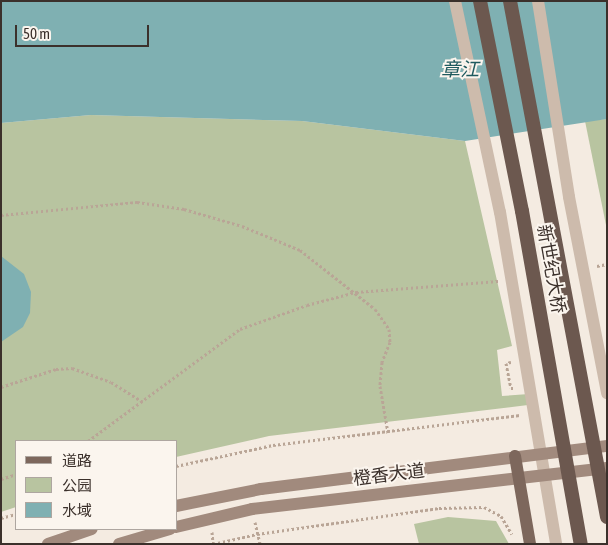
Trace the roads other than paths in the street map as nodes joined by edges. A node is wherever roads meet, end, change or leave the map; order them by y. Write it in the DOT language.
graph roads {
  1 [pos="455,1"];
  2 [pos="480,1"];
  3 [pos="510,1"];
  4 [pos="538,1"];
  5 [pos="607,393"];
  6 [pos="607,446"];
  7 [pos="515,456"];
  8 [pos="607,468"];
  9 [pos="517,478"];
  10 [pos="178,506"];
  11 [pos="607,517"];
  12 [pos="178,527"];
  13 [pos="89,530"];
  14 [pos="167,530"];
  15 [pos="48,544"];
  16 [pos="119,544"];
  17 [pos="530,544"];
  18 [pos="556,544"];
  19 [pos="581,544"];
  1 -- 18 [label="street"];
  2 -- 19 [label="highway, 新世纪大桥"];
  3 -- 11 [label="highway, 新世纪大桥"];
  4 -- 5 [label="street"];
  6 -- 7 [label="main road, 橙香大道"];
  7 -- 9 [label="main road"];
  7 -- 10 [label="main road, 橙香大道"];
  8 -- 9 [label="main road, 橙香大道"];
  9 -- 12 [label="main road, 橙香大道"];
  9 -- 17 [label="main road"];
  13 -- 15 [label="main road"];
  14 -- 16 [label="main road"];
}
